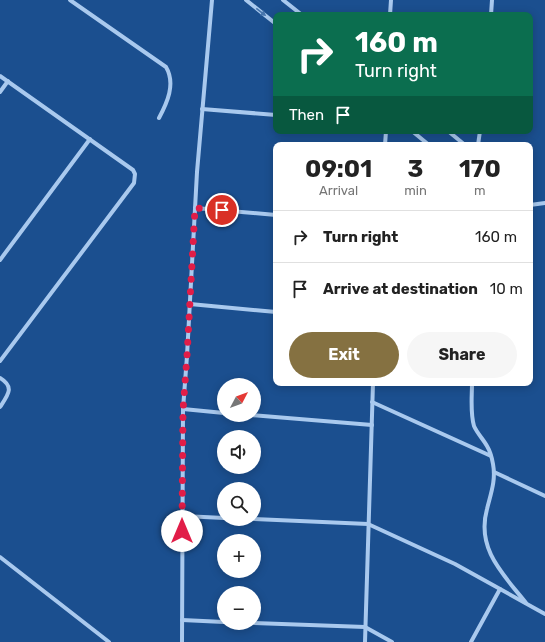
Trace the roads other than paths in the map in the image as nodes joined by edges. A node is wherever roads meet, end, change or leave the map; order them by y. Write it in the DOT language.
graph roads {
  1 [pos="70,0"];
  2 [pos="212,0"];
  3 [pos="246,0"];
  4 [pos="283,0"];
  5 [pos="391,0"];
  6 [pos="492,0"];
  7 [pos="298,12"];
  8 [pos="390,12"];
  9 [pos="491,12"];
  10 [pos="273,22"];
  11 [pos="0,76"];
  12 [pos="8,81"];
  13 [pos="0,92"];
  14 [pos="202,109"];
  15 [pos="273,115"];
  16 [pos="159,118"];
  17 [pos="416,134"];
  18 [pos="452,134"];
  19 [pos="90,139"];
  20 [pos="425,142"];
  21 [pos="461,142"];
  22 [pos="545,203"];
  23 [pos="533,205"];
  24 [pos="195,208"];
  25 [pos="273,214"];
  26 [pos="0,260"];
  27 [pos="190,304"];
  28 [pos="273,312"];
  29 [pos="0,361"];
  30 [pos="0,378"];
  31 [pos="373,386"];
  32 [pos="472,386"];
  33 [pos="372,402"];
  34 [pos="0,407"];
  35 [pos="183,410"];
  36 [pos="217,412"];
  37 [pos="261,416"];
  38 [pos="372,425"];
  39 [pos="491,456"];
  40 [pos="494,472"];
  41 [pos="545,496"];
  42 [pos="183,516"];
  43 [pos="217,518"];
  44 [pos="261,519"];
  45 [pos="368,524"];
  46 [pos="0,557"];
  47 [pos="500,589"];
  48 [pos="528,604"];
  49 [pos="545,614"];
  50 [pos="182,620"];
  51 [pos="217,622"];
  52 [pos="261,623"];
  53 [pos="365,627"];
  54 [pos="109,642"];
  55 [pos="182,642"];
  56 [pos="365,642"];
  57 [pos="392,642"];
  58 [pos="471,642"];
  1 -- 16 [label="street"];
  2 -- 14 [label="street"];
  3 -- 10 [label="street, one-way"];
  4 -- 7 [label="street"];
  5 -- 8 [label="street"];
  6 -- 9 [label="street"];
  11 -- 12 [label="street"];
  12 -- 13 [label="street"];
  12 -- 19 [label="street"];
  14 -- 15 [label="street"];
  14 -- 24 [label="street"];
  17 -- 20 [label="street"];
  18 -- 21 [label="street"];
  19 -- 26 [label="street"];
  19 -- 29 [label="street"];
  22 -- 23 [label="street"];
  24 -- 25 [label="street"];
  24 -- 27 [label="street"];
  27 -- 28 [label="street"];
  27 -- 35 [label="street"];
  30 -- 34 [label="street"];
  31 -- 33 [label="street"];
  32 -- 39 [label="street"];
  33 -- 38 [label="street"];
  33 -- 39 [label="street"];
  35 -- 36 [label="street"];
  35 -- 42 [label="street"];
  37 -- 38 [label="street"];
  38 -- 45 [label="street"];
  39 -- 40 [label="street"];
  40 -- 41 [label="street"];
  40 -- 48 [label="street"];
  42 -- 43 [label="street"];
  42 -- 50 [label="street"];
  44 -- 45 [label="street"];
  45 -- 47 [label="street"];
  45 -- 53 [label="street"];
  46 -- 54 [label="street"];
  47 -- 48 [label="street"];
  47 -- 58 [label="street"];
  48 -- 49 [label="street"];
  50 -- 51 [label="street"];
  50 -- 55 [label="street"];
  52 -- 53 [label="street"];
  53 -- 56 [label="street"];
  53 -- 57 [label="street"];
}
